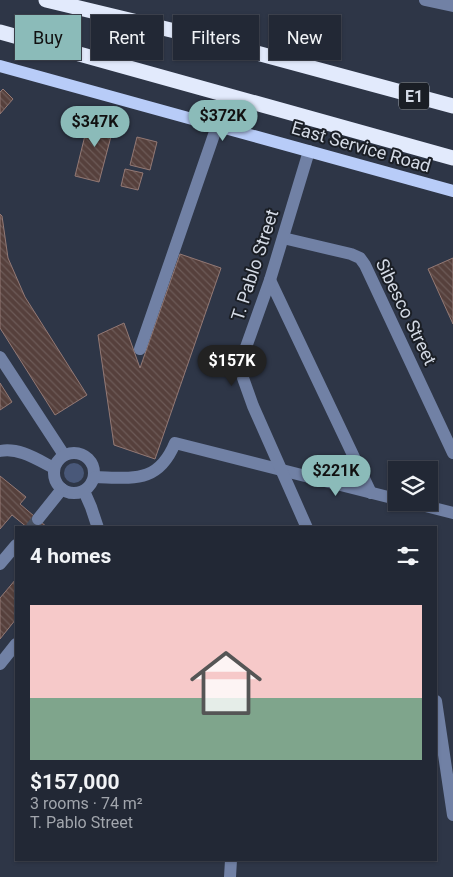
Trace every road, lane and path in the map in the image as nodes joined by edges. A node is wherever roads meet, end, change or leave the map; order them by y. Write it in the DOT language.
graph roads {
  1 [pos="46,0"];
  2 [pos="87,0"];
  3 [pos="425,0"];
  4 [pos="453,6"];
  5 [pos="173,30"];
  6 [pos="173,31"];
  7 [pos="0,33"];
  8 [pos="259,54"];
  9 [pos="0,66"];
  10 [pos="453,106"];
  11 [pos="217,126"];
  12 [pos="309,151"];
  13 [pos="453,158"];
  14 [pos="453,191"];
  15 [pos="283,238"];
  16 [pos="270,280"];
  17 [pos="140,349"];
  18 [pos="0,357"];
  19 [pos="0,451"];
  20 [pos="453,453"];
  21 [pos="64,455"];
  22 [pos="54,468"];
  23 [pos="282,469"];
  24 [pos="95,477"];
  25 [pos="62,489"];
  26 [pos="84,491"];
  27 [pos="370,493"];
  28 [pos="388,497"];
  29 [pos="438,509"];
  30 [pos="453,513"];
  31 [pos="38,519"];
  32 [pos="97,526"];
  33 [pos="306,526"];
  34 [pos="15,546"];
  35 [pos="0,564"];
  36 [pos="15,645"];
  37 [pos="0,664"];
  38 [pos="437,706"];
  39 [pos="449,764"];
  40 [pos="453,815"];
  41 [pos="232,861"];
  42 [pos="230,877"];
  1 -- 6 [label="highway, E1"];
  2 -- 5 [label="highway"];
  3 -- 4 [label="street"];
  7 -- 13 [label="highway"];
  8 -- 10 [label="highway, E1"];
  9 -- 11 [label="main road, East Service Road"];
  11 -- 12 [label="main road, East Service Road"];
  11 -- 17 [label="street"];
  12 -- 14 [label="main road, East Service Road"];
  12 -- 15 [label="street, T. Pablo Street"];
  15 -- 16 [label="street, T. Pablo Street"];
  15 -- 20 [label="street, Sibesco Street"];
  16 -- 23 [label="street, T. Pablo Street"];
  16 -- 27 [label="street"];
  18 -- 21 [label="street"];
  19 -- 22 [label="street"];
  21 -- 22 [label="street"];
  21 -- 24 [label="street"];
  22 -- 25 [label="street"];
  23 -- 24 [label="street"];
  23 -- 27 [label="street"];
  23 -- 33 [label="street, T. Pablo Street"];
  24 -- 26 [label="street"];
  25 -- 26 [label="street"];
  25 -- 31 [label="street"];
  26 -- 32 [label="street"];
  27 -- 28 [label="street"];
  29 -- 30 [label="street"];
  34 -- 35 [label="street"];
  36 -- 37 [label="street"];
  38 -- 39 [label="street"];
  39 -- 40 [label="street"];
  41 -- 42 [label="street"];
}
